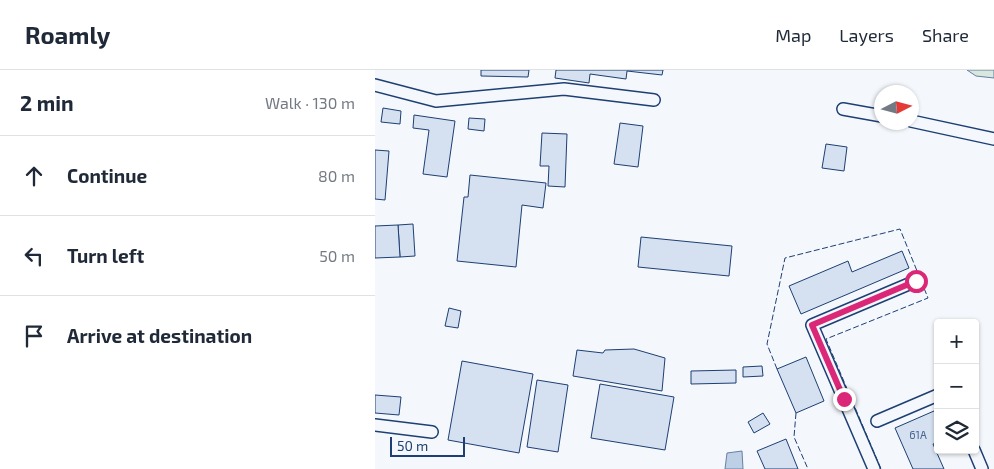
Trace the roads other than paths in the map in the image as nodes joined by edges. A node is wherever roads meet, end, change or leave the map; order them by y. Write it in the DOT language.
graph roads {
  1 [pos="375,85"];
  2 [pos="654,100"];
  3 [pos="843,109"];
  4 [pos="874,115"];
  5 [pos="919,123"];
  6 [pos="994,138"];
  7 [pos="916,281"];
  8 [pos="934,397"];
  9 [pos="877,421"];
  10 [pos="375,425"];
  11 [pos="432,432"];
  12 [pos="976,454"];
  13 [pos="874,469"];
  14 [pos="983,469"];
  1 -- 2 [label="lane"];
  3 -- 4 [label="lane"];
  5 -- 6 [label="lane"];
  7 -- 13 [label="lane"];
  8 -- 9 [label="lane"];
  10 -- 11 [label="lane"];
  12 -- 14 [label="lane"];
}
